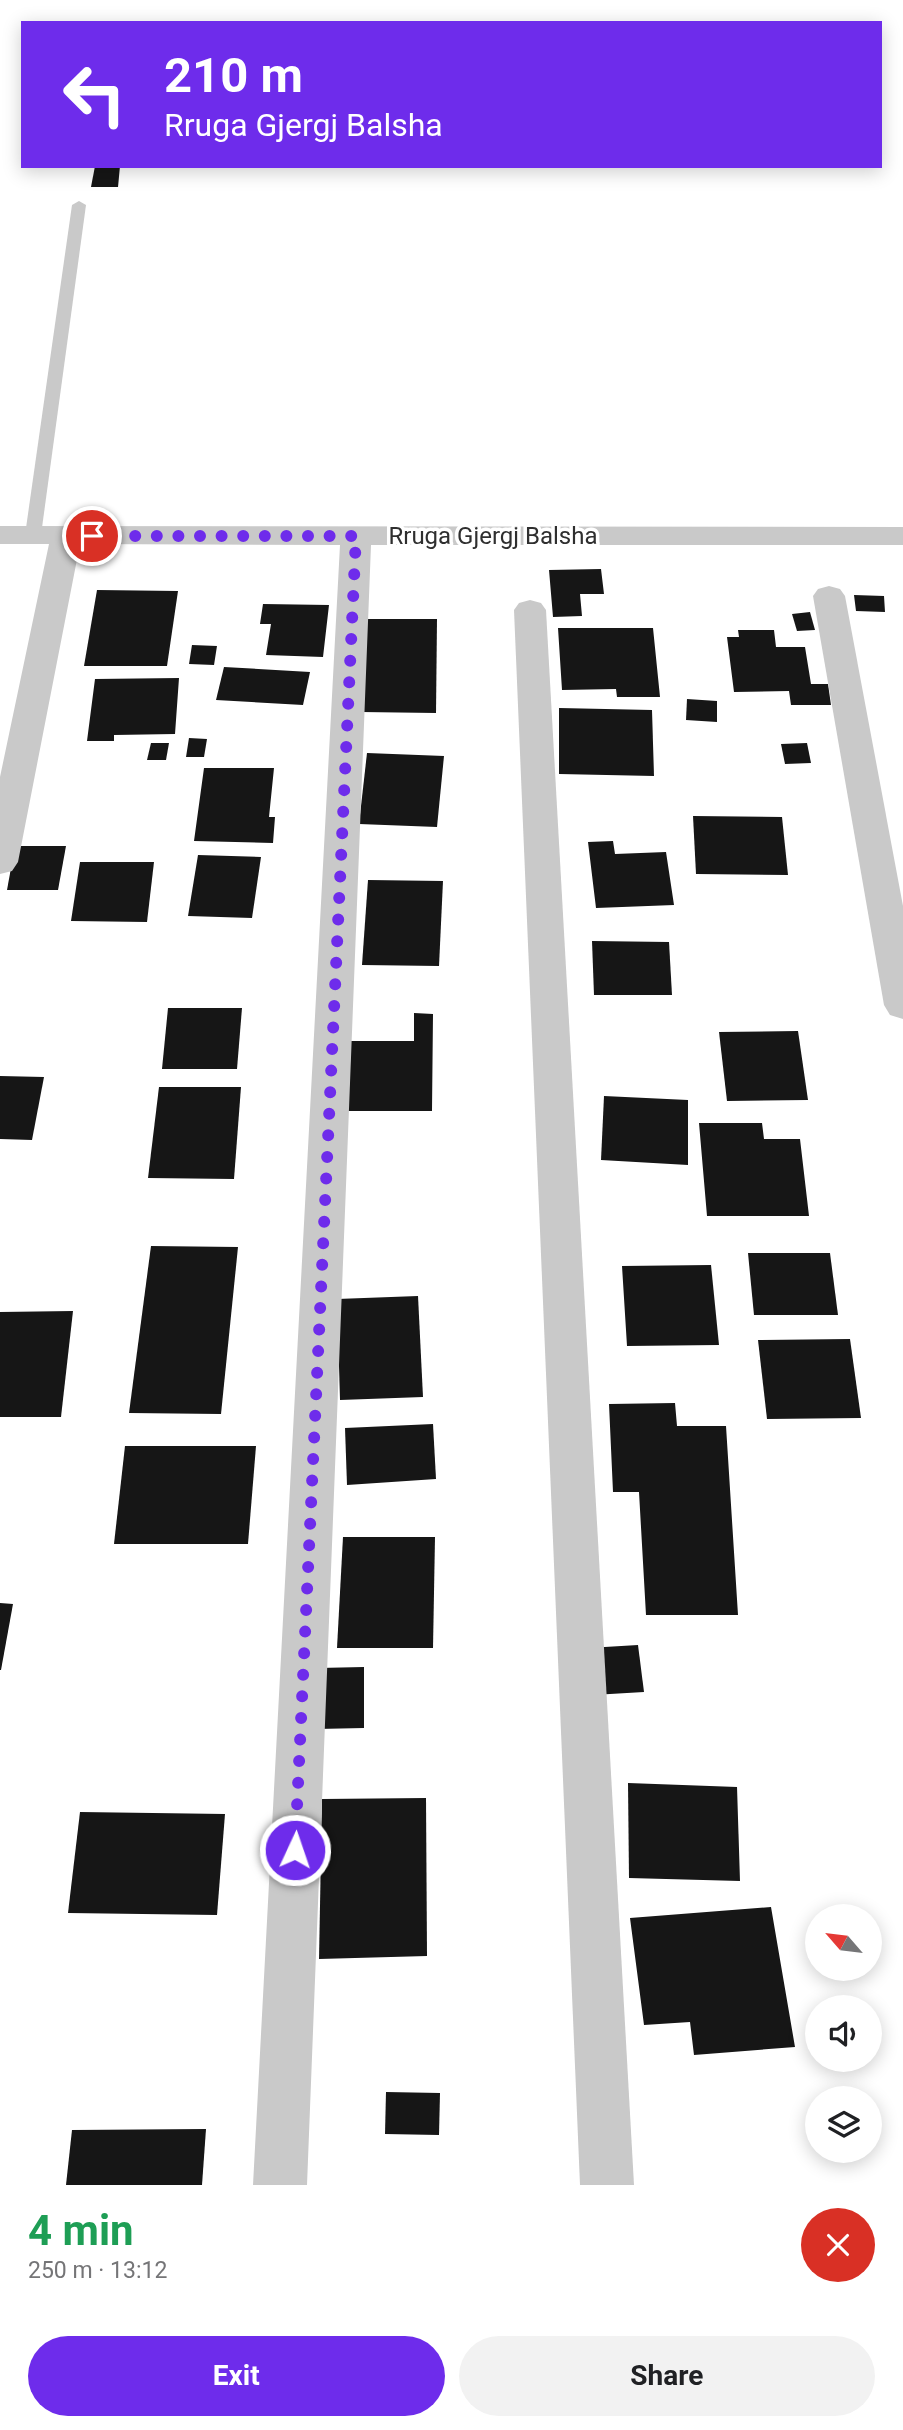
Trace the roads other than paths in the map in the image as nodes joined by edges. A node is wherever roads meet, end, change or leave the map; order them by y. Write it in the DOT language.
graph roads {
  1 [pos="79,205"];
  2 [pos="0,535"];
  3 [pos="33,535"];
  4 [pos="66,536"];
  5 [pos="356,536"];
  6 [pos="903,536"];
  7 [pos="829,596"];
  8 [pos="530,610"];
  9 [pos="0,862"];
  10 [pos="903,1005"];
  11 [pos="280,2185"];
  12 [pos="607,2185"];
  1 -- 3 [label="lane"];
  2 -- 3 [label="street, Rruga Gjergj Balsha"];
  3 -- 4 [label="street, Rruga Gjergj Balsha"];
  4 -- 5 [label="street, Rruga Gjergj Balsha"];
  4 -- 9 [label="street"];
  5 -- 6 [label="street, Rruga Gjergj Balsha"];
  5 -- 11 [label="street"];
  7 -- 10 [label="street"];
  8 -- 12 [label="street"];
}
